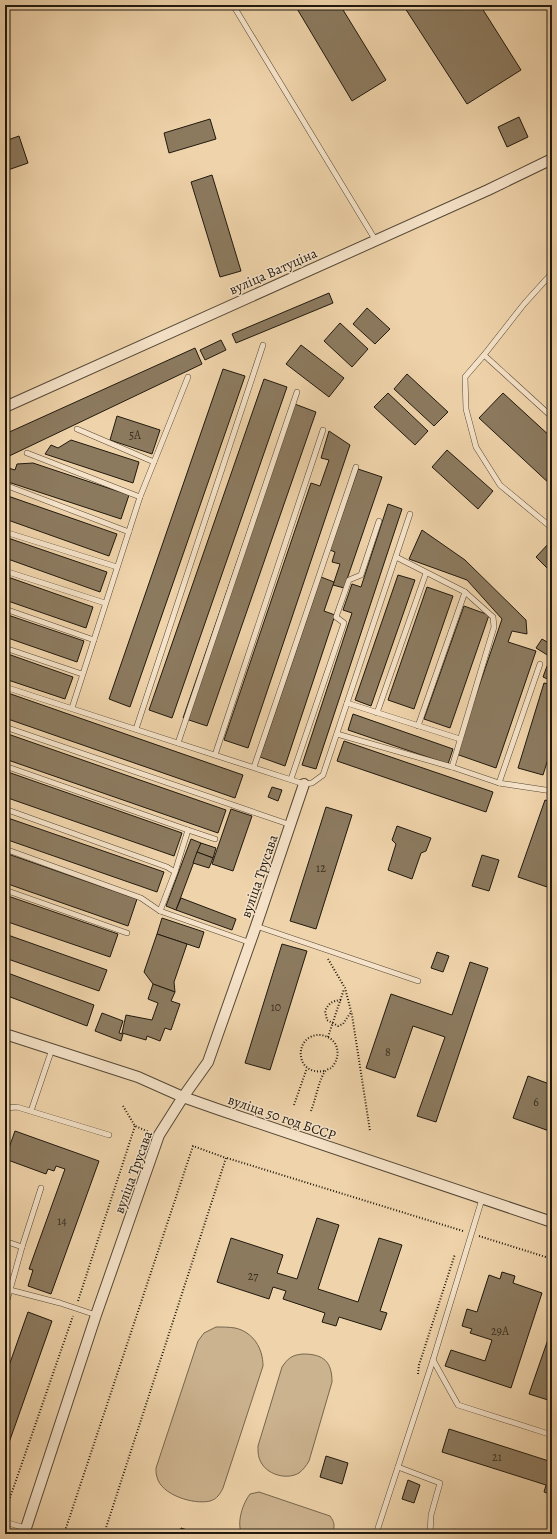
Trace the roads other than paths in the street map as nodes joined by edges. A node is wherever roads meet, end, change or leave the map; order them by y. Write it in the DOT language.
graph roads {
  1 [pos="233,5"];
  2 [pos="552,158"];
  3 [pos="376,241"];
  4 [pos="552,273"];
  5 [pos="263,345"];
  6 [pos="484,355"];
  7 [pos="188,377"];
  8 [pos="297,392"];
  9 [pos="5,407"];
  10 [pos="552,417"];
  11 [pos="77,429"];
  12 [pos="323,430"];
  13 [pos="28,453"];
  14 [pos="154,462"];
  15 [pos="356,467"];
  16 [pos="5,485"];
  17 [pos="140,498"];
  18 [pos="410,514"];
  19 [pos="379,521"];
  20 [pos="552,528"];
  21 [pos="5,532"];
  22 [pos="129,532"];
  23 [pos="396,557"];
  24 [pos="117,567"];
  25 [pos="5,571"];
  26 [pos="426,573"];
  27 [pos="465,592"];
  28 [pos="106,603"];
  29 [pos="5,609"];
  30 [pos="94,640"];
  31 [pos="5,648"];
  32 [pos="540,664"];
  33 [pos="82,674"];
  34 [pos="5,686"];
  35 [pos="347,703"];
  36 [pos="72,708"];
  37 [pos="377,713"];
  38 [pos="418,726"];
  39 [pos="5,727"];
  40 [pos="136,729"];
  41 [pos="337,734"];
  42 [pos="460,739"];
  43 [pos="178,743"];
  44 [pos="215,755"];
  45 [pos="5,766"];
  46 [pos="254,767"];
  47 [pos="452,767"];
  48 [pos="291,779"];
  49 [pos="499,783"];
  50 [pos="304,784"];
  51 [pos="552,789"];
  52 [pos="5,809"];
  53 [pos="291,825"];
  54 [pos="188,830"];
  55 [pos="215,839"];
  56 [pos="5,849"];
  57 [pos="174,872"];
  58 [pos="5,890"];
  59 [pos="160,911"];
  60 [pos="256,926"];
  61 [pos="127,933"];
  62 [pos="251,943"];
  63 [pos="418,981"];
  64 [pos="5,1034"];
  65 [pos="52,1049"];
  66 [pos="183,1097"];
  67 [pos="5,1108"];
  68 [pos="31,1111"];
  69 [pos="109,1135"];
  70 [pos="41,1188"];
  71 [pos="482,1199"];
  72 [pos="552,1222"];
  73 [pos="5,1241"];
  74 [pos="22,1246"];
  75 [pos="10,1290"];
  76 [pos="5,1307"];
  77 [pos="96,1315"];
  78 [pos="433,1360"];
  79 [pos="552,1435"];
  80 [pos="398,1467"];
  81 [pos="5,1522"];
  82 [pos="24,1531"];
  83 [pos="376,1534"];
  84 [pos="430,1534"];
  1 -- 3 [label="lane"];
  2 -- 3 [label="street, вуліца Ватуціна"];
  3 -- 9 [label="street, вуліца Ватуціна"];
  4 -- 6 [label="lane"];
  5 -- 40 [label="lane"];
  6 -- 10 [label="lane"];
  6 -- 20 [label="lane"];
  7 -- 14 [label="lane"];
  8 -- 43 [label="lane"];
  11 -- 14 [label="lane"];
  12 -- 44 [label="lane"];
  13 -- 17 [label="lane"];
  14 -- 17 [label="lane"];
  15 -- 46 [label="lane"];
  16 -- 22 [label="lane"];
  17 -- 22 [label="lane"];
  18 -- 23 [label="lane"];
  19 -- 48 [label="lane"];
  21 -- 24 [label="lane"];
  22 -- 24 [label="lane"];
  23 -- 26 [label="lane"];
  23 -- 35 [label="lane"];
  24 -- 28 [label="lane"];
  25 -- 28 [label="lane"];
  26 -- 27 [label="lane"];
  26 -- 37 [label="lane"];
  27 -- 38 [label="lane"];
  27 -- 42 [label="lane"];
  28 -- 30 [label="lane"];
  29 -- 30 [label="lane"];
  30 -- 33 [label="lane"];
  31 -- 33 [label="lane"];
  32 -- 49 [label="lane"];
  33 -- 36 [label="lane"];
  34 -- 36 [label="lane"];
  35 -- 37 [label="lane"];
  35 -- 41 [label="lane"];
  36 -- 40 [label="lane"];
  37 -- 38 [label="lane"];
  38 -- 42 [label="lane"];
  39 -- 53 [label="lane"];
  40 -- 43 [label="lane"];
  41 -- 47 [label="lane"];
  41 -- 50 [label="lane"];
  42 -- 47 [label="lane"];
  43 -- 44 [label="lane"];
  44 -- 46 [label="lane"];
  45 -- 54 [label="lane"];
  46 -- 48 [label="lane"];
  47 -- 49 [label="lane"];
  48 -- 50 [label="lane"];
  49 -- 51 [label="lane"];
  50 -- 53 [label="street, вуліца Трусава"];
  52 -- 57 [label="lane"];
  53 -- 60 [label="street, вуліца Трусава"];
  54 -- 55 [label="lane"];
  54 -- 57 [label="lane"];
  56 -- 59 [label="lane"];
  57 -- 59 [label="lane"];
  58 -- 61 [label="lane"];
  59 -- 62 [label="lane"];
  60 -- 62 [label="street, вуліца Трусава"];
  60 -- 63 [label="lane"];
  62 -- 66 [label="street, вуліца Трусава"];
  64 -- 65 [label="street, вуліца 50 год БССР"];
  65 -- 66 [label="street, вуліца 50 год БССР"];
  65 -- 68 [label="lane"];
  66 -- 71 [label="street, вуліца 50 год БССР"];
  66 -- 77 [label="street, вуліца Трусава"];
  67 -- 68 [label="lane"];
  68 -- 69 [label="lane"];
  70 -- 74 [label="lane"];
  71 -- 72 [label="street, вуліца 50 год БССР"];
  71 -- 78 [label="lane"];
  73 -- 74 [label="lane"];
  74 -- 75 [label="lane"];
  75 -- 76 [label="lane"];
  75 -- 77 [label="lane"];
  77 -- 82 [label="street, вуліца Трусава"];
  78 -- 79 [label="lane"];
  78 -- 80 [label="lane"];
  80 -- 83 [label="lane"];
  80 -- 84 [label="lane"];
  81 -- 82 [label="lane"];
}
